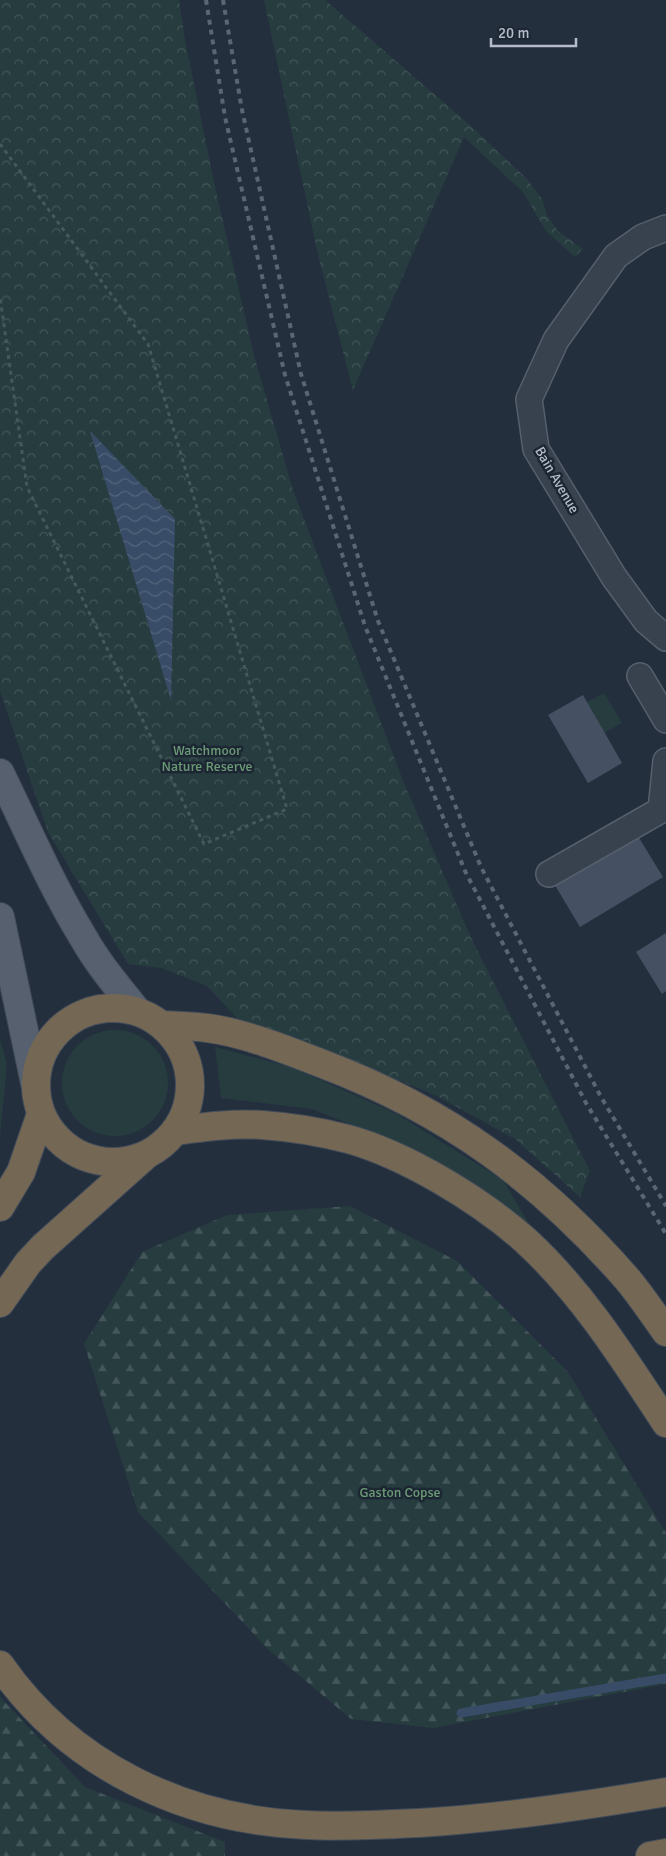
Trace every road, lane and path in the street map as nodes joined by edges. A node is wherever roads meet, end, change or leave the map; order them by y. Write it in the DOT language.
graph roads {
  1 [pos="0,144"];
  2 [pos="666,228"];
  3 [pos="0,297"];
  4 [pos="666,638"];
  5 [pos="640,676"];
  6 [pos="666,720"];
  7 [pos="666,761"];
  8 [pos="0,773"];
  9 [pos="549,874"];
  10 [pos="0,917"];
  11 [pos="137,1011"];
  12 [pos="162,1025"];
  13 [pos="39,1101"];
  14 [pos="175,1131"];
  15 [pos="146,1155"];
  16 [pos="0,1207"];
  17 [pos="0,1303"];
  18 [pos="666,1332"];
  19 [pos="666,1423"];
  20 [pos="0,1665"];
  21 [pos="666,1792"];
  22 [pos="666,1853"];
  23 [pos="650,1856"];
  1 -- 3 [label="path"];
  2 -- 4 [label="street, Bain Avenue"];
  5 -- 6 [label="street"];
  7 -- 9 [label="street"];
  8 -- 11 [label="main road"];
  10 -- 13 [label="main road"];
  11 -- 12 [label="highway"];
  11 -- 13 [label="highway"];
  12 -- 14 [label="highway"];
  12 -- 18 [label="highway"];
  13 -- 15 [label="highway"];
  13 -- 16 [label="highway"];
  14 -- 15 [label="highway"];
  14 -- 19 [label="highway"];
  15 -- 17 [label="highway"];
  20 -- 21 [label="highway"];
  22 -- 23 [label="highway"];
}
